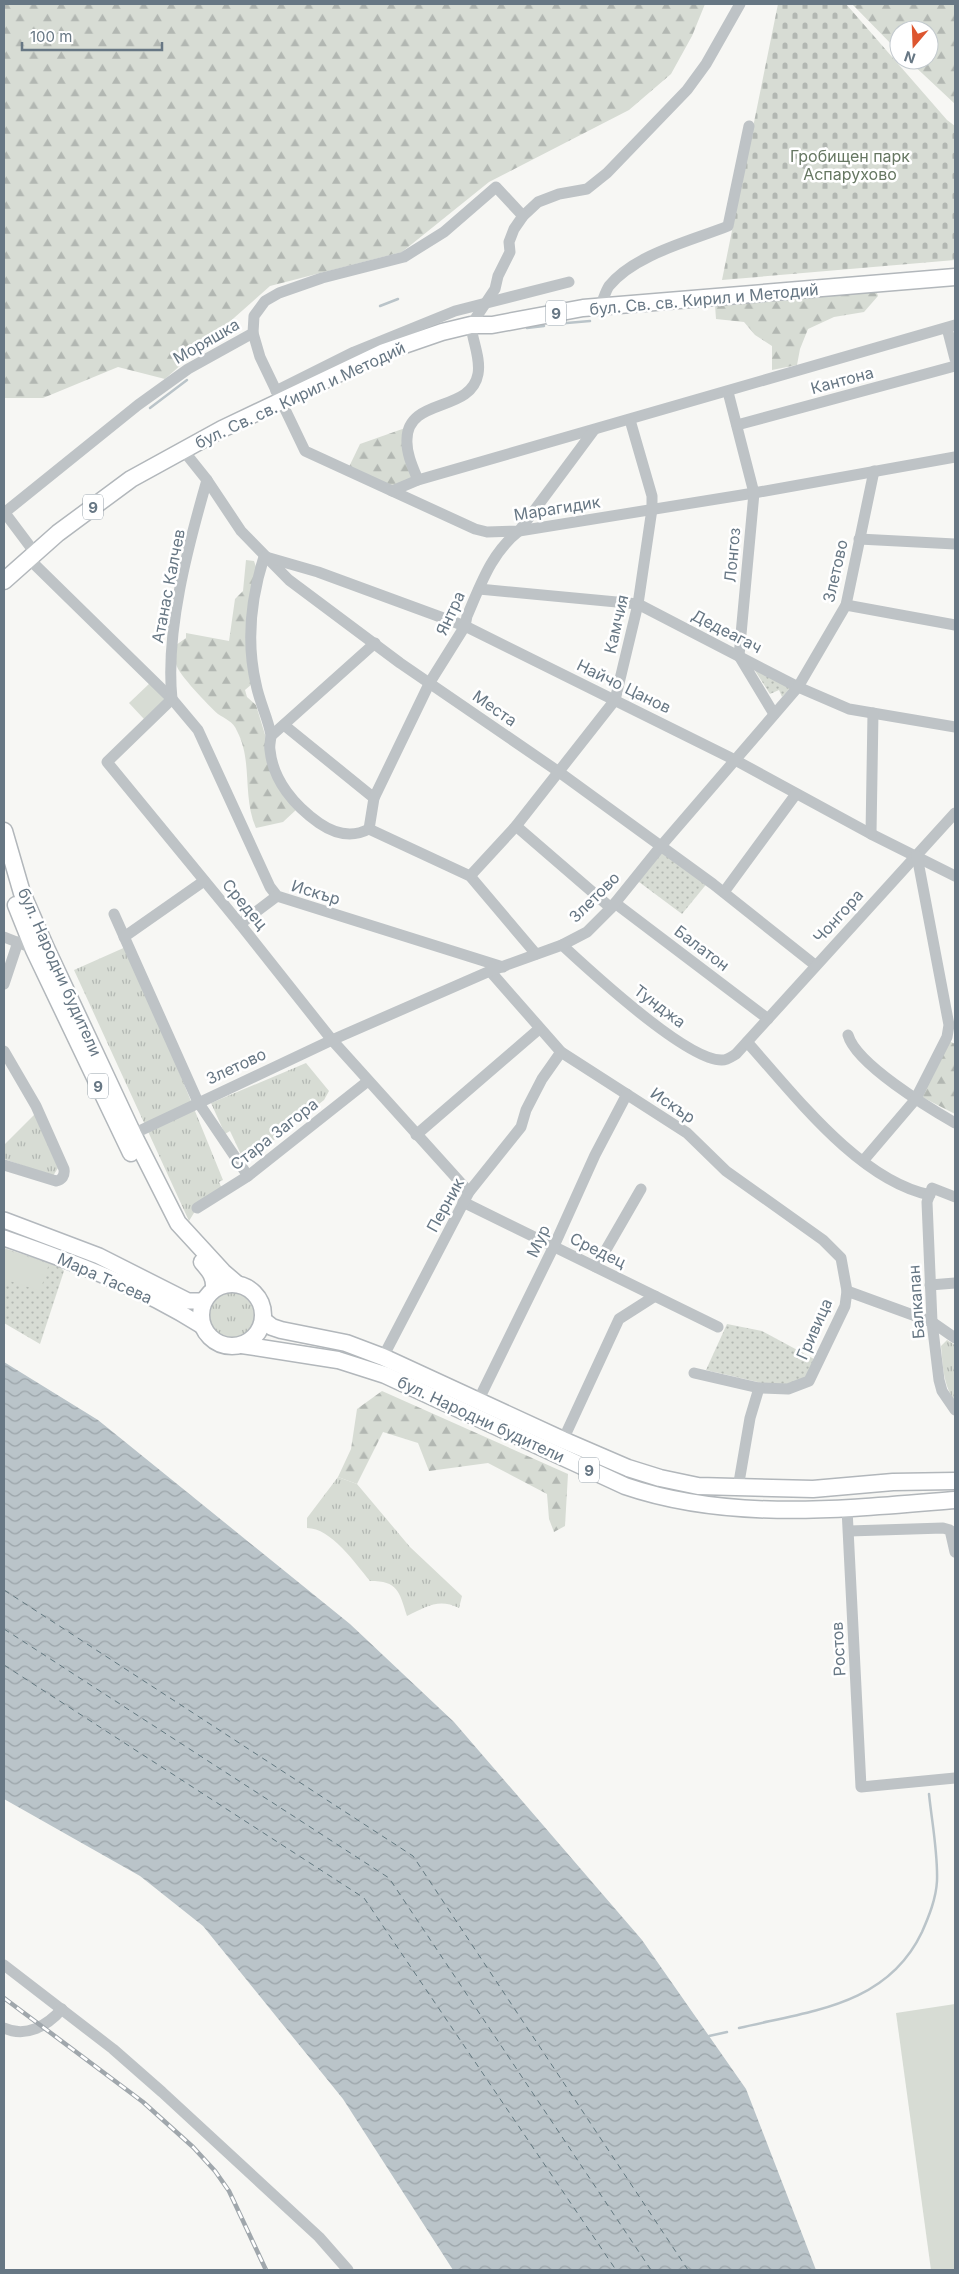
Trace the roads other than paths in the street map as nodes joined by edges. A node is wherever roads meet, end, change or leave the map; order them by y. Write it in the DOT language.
graph roads {
  1 [pos="740,4"];
  2 [pos="749,126"];
  3 [pos="523,216"];
  4 [pos="955,277"];
  5 [pos="569,282"];
  6 [pos="485,303"];
  7 [pos="600,307"];
  8 [pos="471,325"];
  9 [pos="951,327"];
  10 [pos="252,333"];
  11 [pos="955,359"];
  12 [pos="955,366"];
  13 [pos="728,392"];
  14 [pos="278,396"];
  15 [pos="630,420"];
  16 [pos="738,425"];
  17 [pos="594,430"];
  18 [pos="183,450"];
  19 [pos="955,457"];
  20 [pos="874,471"];
  21 [pos="208,480"];
  22 [pos="418,480"];
  23 [pos="392,491"];
  24 [pos="754,493"];
  25 [pos="652,509"];
  26 [pos="4,513"];
  27 [pos="519,531"];
  28 [pos="859,539"];
  29 [pos="955,544"];
  30 [pos="32,555"];
  31 [pos="264,557"];
  32 [pos="6,580"];
  33 [pos="479,589"];
  34 [pos="638,604"];
  35 [pos="846,605"];
  36 [pos="955,625"];
  37 [pos="465,626"];
  38 [pos="374,643"];
  39 [pos="739,656"];
  40 [pos="430,682"];
  41 [pos="798,687"];
  42 [pos="172,699"];
  43 [pos="615,700"];
  44 [pos="872,713"];
  45 [pos="774,714"];
  46 [pos="284,725"];
  47 [pos="955,727"];
  48 [pos="271,736"];
  49 [pos="735,760"];
  50 [pos="559,772"];
  51 [pos="796,794"];
  52 [pos="374,798"];
  53 [pos="955,813"];
  54 [pos="516,826"];
  55 [pos="369,829"];
  56 [pos="4,831"];
  57 [pos="871,834"];
  58 [pos="661,846"];
  59 [pos="917,856"];
  60 [pos="4,868"];
  61 [pos="470,876"];
  62 [pos="955,876"];
  63 [pos="204,881"];
  64 [pos="724,892"];
  65 [pos="277,896"];
  66 [pos="613,906"];
  67 [pos="114,914"];
  68 [pos="240,924"];
  69 [pos="4,937"];
  70 [pos="124,937"];
  71 [pos="18,942"];
  72 [pos="562,945"];
  73 [pos="40,949"];
  74 [pos="536,954"];
  75 [pos="815,965"];
  76 [pos="502,967"];
  77 [pos="490,971"];
  78 [pos="4,984"];
  79 [pos="768,1019"];
  80 [pos="539,1029"];
  81 [pos="848,1035"];
  82 [pos="951,1038"];
  83 [pos="332,1040"];
  84 [pos="747,1042"];
  85 [pos="4,1051"];
  86 [pos="561,1052"];
  87 [pos="368,1080"];
  88 [pos="627,1094"];
  89 [pos="915,1100"];
  90 [pos="198,1102"];
  91 [pos="955,1123"];
  92 [pos="133,1134"];
  93 [pos="416,1135"];
  94 [pos="863,1161"];
  95 [pos="4,1165"];
  96 [pos="248,1176"];
  97 [pos="641,1189"];
  98 [pos="931,1192"];
  99 [pos="466,1197"];
  100 [pos="955,1197"];
  101 [pos="197,1208"];
  102 [pos="4,1220"];
  103 [pos="4,1238"];
  104 [pos="554,1246"];
  105 [pos="596,1267"];
  106 [pos="955,1283"];
  107 [pos="237,1284"];
  108 [pos="930,1285"];
  109 [pos="847,1291"];
  110 [pos="209,1295"];
  111 [pos="655,1296"];
  112 [pos="263,1320"];
  113 [pos="932,1322"];
  114 [pos="202,1326"];
  115 [pos="718,1326"];
  116 [pos="955,1338"];
  117 [pos="242,1345"];
  118 [pos="384,1356"];
  119 [pos="694,1373"];
  120 [pos="759,1388"];
  121 [pos="478,1402"];
  122 [pos="955,1410"];
  123 [pos="563,1440"];
  124 [pos="955,1481"];
  125 [pos="738,1488"];
  126 [pos="955,1500"];
  127 [pos="846,1509"];
  128 [pos="848,1531"];
  129 [pos="955,1552"];
  130 [pos="955,1778"];
  131 [pos="4,1964"];
  132 [pos="62,2008"];
  133 [pos="4,2028"];
  134 [pos="348,2270"];
  1 -- 3 [label="street"];
  2 -- 7 [label="street"];
  3 -- 6 [label="street"];
  3 -- 10 [label="street, Моряшка"];
  4 -- 7 [label="main road, бул. Св. св. Кирил и Методий / 9"];
  5 -- 6 [label="street"];
  6 -- 8 [label="street"];
  6 -- 14 [label="street"];
  7 -- 8 [label="main road, бул. Св. св. Кирил и Методий / 9"];
  8 -- 14 [label="main road, бул. Св. св. Кирил и Методий / 9"];
  8 -- 22 [label="street"];
  9 -- 11 [label="street"];
  9 -- 13 [label="street"];
  10 -- 14 [label="street, Марагидик"];
  10 -- 26 [label="street, Моряшка"];
  12 -- 16 [label="street, Кантона"];
  13 -- 15 [label="street"];
  13 -- 16 [label="street, Лонгоз"];
  14 -- 18 [label="main road, бул. Св. св. Кирил и Методий / 9"];
  14 -- 23 [label="street, Марагидик"];
  15 -- 17 [label="street"];
  15 -- 25 [label="street, Камчия"];
  16 -- 24 [label="street, Лонгоз"];
  17 -- 22 [label="street"];
  17 -- 27 [label="street, Янтра"];
  18 -- 21 [label="street, Места"];
  18 -- 30 [label="main road, бул. Св. св. Кирил и Методий / 9"];
  19 -- 20 [label="street, Марагидик"];
  20 -- 24 [label="street, Марагидик"];
  20 -- 28 [label="street, Злетово"];
  21 -- 31 [label="street, Места"];
  21 -- 42 [label="street, Атанас Калчев"];
  22 -- 23 [label="street"];
  23 -- 27 [label="street, Марагидик"];
  24 -- 25 [label="street, Марагидик"];
  24 -- 39 [label="street, Лонгоз"];
  25 -- 27 [label="street, Марагидик"];
  25 -- 34 [label="street, Камчия"];
  26 -- 30 [label="street, Искър"];
  27 -- 33 [label="street, Янтра"];
  28 -- 29 [label="street"];
  28 -- 35 [label="street, Злетово"];
  30 -- 32 [label="main road, бул. Св. св. Кирил и Методий / 9"];
  30 -- 42 [label="street, Искър"];
  31 -- 37 [label="street, Найчо Цанов"];
  31 -- 38 [label="street, Места"];
  31 -- 48 [label="street"];
  33 -- 34 [label="street, Дедеагач"];
  33 -- 37 [label="street, Янтра"];
  34 -- 39 [label="street, Дедеагач"];
  34 -- 43 [label="street, Камчия"];
  35 -- 36 [label="street"];
  35 -- 41 [label="street, Злетово"];
  37 -- 40 [label="street, Янтра"];
  37 -- 43 [label="street, Найчо Цанов"];
  38 -- 40 [label="street, Места"];
  38 -- 46 [label="street"];
  39 -- 41 [label="street, Дедеагач"];
  39 -- 45 [label="street"];
  40 -- 50 [label="street, Места"];
  40 -- 52 [label="street, Янтра"];
  41 -- 44 [label="street, Дедеагач"];
  41 -- 45 [label="street, Злетово"];
  42 -- 63 [label="street, Средец"];
  42 -- 65 [label="street, Искър"];
  43 -- 49 [label="street, Найчо Цанов"];
  43 -- 50 [label="street, Камчия"];
  44 -- 47 [label="street, Дедеагач"];
  44 -- 57 [label="street"];
  45 -- 49 [label="street, Злетово"];
  46 -- 48 [label="street"];
  46 -- 52 [label="street"];
  48 -- 55 [label="street"];
  49 -- 51 [label="street, Найчо Цанов"];
  49 -- 58 [label="street, Злетово"];
  50 -- 54 [label="street, Камчия"];
  50 -- 58 [label="street, Места"];
  51 -- 57 [label="street, Найчо Цанов"];
  51 -- 64 [label="street"];
  52 -- 55 [label="street, Янтра"];
  53 -- 59 [label="street, Чонгора"];
  54 -- 61 [label="street, Камчия"];
  54 -- 66 [label="street, Балатон"];
  55 -- 61 [label="street"];
  56 -- 73 [label="main road, бул. Народни будители / 9"];
  57 -- 59 [label="street, Найчо Цанов"];
  58 -- 64 [label="street, Места"];
  58 -- 66 [label="street, Злетово"];
  59 -- 62 [label="street, Найчо Цанов"];
  59 -- 75 [label="street, Чонгора"];
  59 -- 82 [label="street"];
  60 -- 73 [label="main road, бул. Народни будители / 9"];
  61 -- 74 [label="street"];
  63 -- 68 [label="street, Средец"];
  63 -- 70 [label="street"];
  64 -- 75 [label="street, Места"];
  65 -- 68 [label="street"];
  65 -- 76 [label="street, Искър"];
  66 -- 72 [label="street, Злетово"];
  66 -- 79 [label="street, Балатон"];
  67 -- 70 [label="street"];
  68 -- 83 [label="street, Средец"];
  69 -- 71 [label="street"];
  70 -- 90 [label="street"];
  71 -- 73 [label="street"];
  71 -- 78 [label="street"];
  72 -- 74 [label="street, Злетово"];
  72 -- 84 [label="street, Тунджа"];
  73 -- 92 [label="main road, бул. Народни будители / 9"];
  73 -- 110 [label="main road, бул. Народни будители / 9"];
  74 -- 76 [label="street, Злетово"];
  75 -- 79 [label="street, Чонгора"];
  76 -- 77 [label="street, Злетово"];
  77 -- 80 [label="street, Искър"];
  77 -- 83 [label="street, Злетово"];
  79 -- 84 [label="street, Чонгора"];
  80 -- 86 [label="street, Искър"];
  80 -- 93 [label="street"];
  81 -- 89 [label="street"];
  82 -- 89 [label="street"];
  83 -- 87 [label="street, Средец"];
  83 -- 90 [label="street, Злетово"];
  84 -- 94 [label="street"];
  85 -- 95 [label="street"];
  86 -- 88 [label="street, Искър"];
  86 -- 99 [label="street, Перник"];
  87 -- 93 [label="street, Средец"];
  87 -- 96 [label="street, Стара Загора"];
  88 -- 104 [label="street, Мур"];
  88 -- 109 [label="street, Искър"];
  89 -- 91 [label="street"];
  89 -- 94 [label="street"];
  90 -- 92 [label="street, Злетово"];
  90 -- 96 [label="street"];
  92 -- 107 [label="main road, бул. Народни будители / 9"];
  93 -- 99 [label="street, Средец"];
  94 -- 98 [label="street"];
  96 -- 101 [label="street, Стара Загора"];
  97 -- 105 [label="street"];
  98 -- 100 [label="street"];
  98 -- 108 [label="street, Балкапан"];
  99 -- 104 [label="street, Средец"];
  99 -- 118 [label="street, Перник"];
  102 -- 110 [label="main road, Мара Тасева"];
  103 -- 114 [label="main road, Мара Тасева"];
  104 -- 105 [label="street, Средец"];
  104 -- 121 [label="street, Мур"];
  105 -- 111 [label="street, Средец"];
  106 -- 108 [label="street"];
  107 -- 110 [label="main road"];
  107 -- 112 [label="main road, 9"];
  108 -- 113 [label="street, Балкапан"];
  109 -- 113 [label="street, Гривица"];
  109 -- 120 [label="street, Гривица"];
  110 -- 114 [label="main road, 9"];
  111 -- 115 [label="street, Средец"];
  111 -- 123 [label="street"];
  112 -- 117 [label="main road"];
  112 -- 118 [label="main road, бул. Народни будители / 9"];
  113 -- 116 [label="street, Гривица"];
  113 -- 122 [label="street, Балкапан"];
  114 -- 117 [label="main road, 9"];
  117 -- 127 [label="main road, бул. Народни будители / 9"];
  118 -- 121 [label="main road, бул. Народни будители / 9"];
  119 -- 120 [label="street, Гривица"];
  120 -- 125 [label="street"];
  121 -- 123 [label="main road, бул. Народни будители / 9"];
  123 -- 125 [label="main road, бул. Народни будители / 9"];
  124 -- 125 [label="main road, бул. Народни будители / 9"];
  126 -- 127 [label="main road, бул. Народни будители / 9"];
  127 -- 128 [label="street, Ростов"];
  128 -- 129 [label="street"];
  128 -- 130 [label="street, Ростов"];
  131 -- 132 [label="street"];
  132 -- 133 [label="street"];
  132 -- 134 [label="street"];
}
